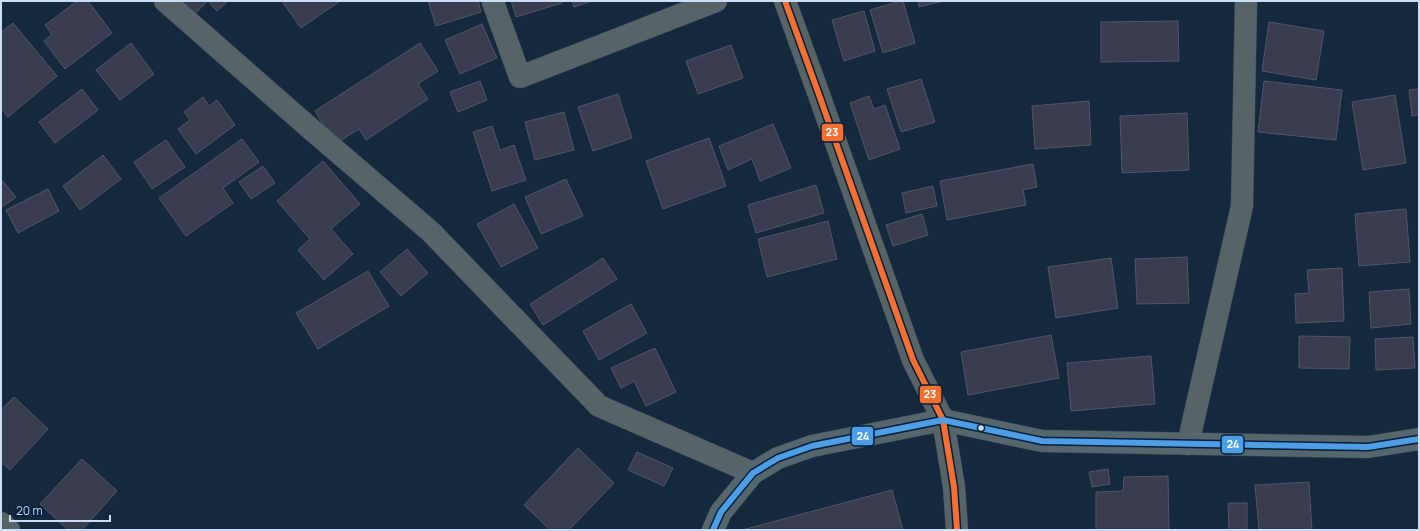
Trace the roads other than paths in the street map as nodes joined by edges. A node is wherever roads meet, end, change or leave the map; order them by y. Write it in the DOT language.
graph roads {
  1 [pos="165,1"];
  2 [pos="716,1"];
  3 [pos="785,1"];
  4 [pos="1246,1"];
  5 [pos="493,2"];
  6 [pos="943,420"];
  7 [pos="1419,439"];
  8 [pos="1188,444"];
  9 [pos="753,473"];
  10 [pos="1,523"];
  11 [pos="9,530"];
  12 [pos="713,530"];
  13 [pos="957,530"];
  1 -- 9 [label="street"];
  2 -- 5 [label="street"];
  3 -- 6 [label="street"];
  4 -- 8 [label="street"];
  6 -- 8 [label="main road"];
  6 -- 9 [label="main road"];
  6 -- 13 [label="street"];
  7 -- 8 [label="main road"];
  9 -- 12 [label="main road"];
  10 -- 11 [label="street"];
}
